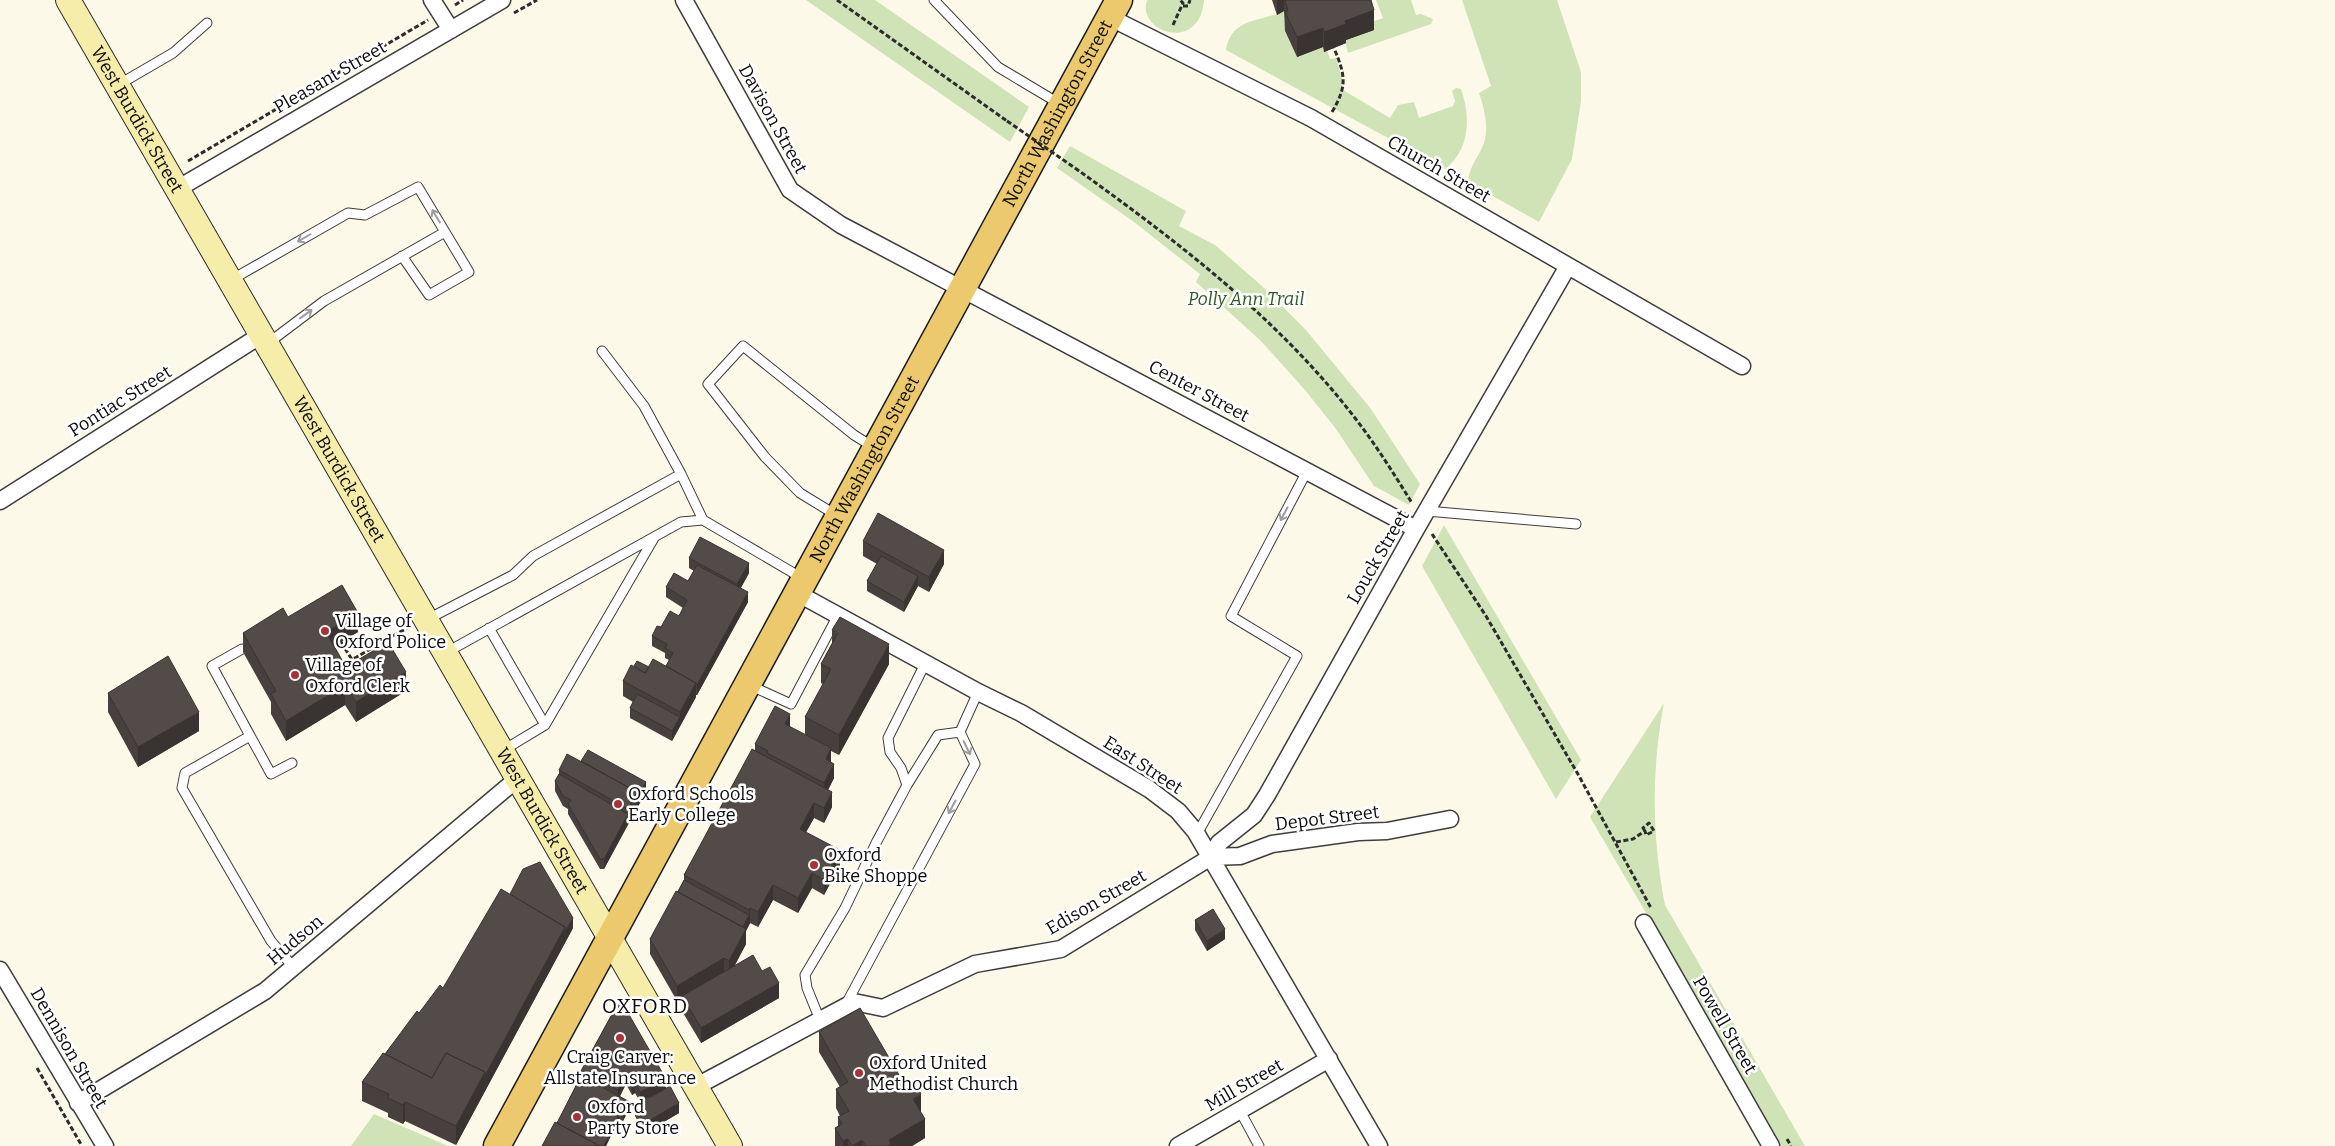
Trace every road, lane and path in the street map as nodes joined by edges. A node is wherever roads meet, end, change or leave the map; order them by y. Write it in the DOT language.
graph roads {
  1 [pos="68,0"];
  2 [pos="463,0"];
  3 [pos="502,0"];
  4 [pos="684,0"];
  5 [pos="837,0"];
  6 [pos="934,0"];
  7 [pos="1180,0"];
  8 [pos="1190,0"];
  9 [pos="1182,6"];
  10 [pos="436,7"];
  11 [pos="1114,9"];
  12 [pos="207,23"];
  13 [pos="1173,25"];
  14 [pos="451,30"];
  15 [pos="1334,48"];
  16 [pos="117,85"];
  17 [pos="1062,104"];
  18 [pos="1332,112"];
  19 [pos="188,160"];
  20 [pos="177,189"];
  21 [pos="445,232"];
  22 [pos="402,256"];
  23 [pos="1568,266"];
  24 [pos="230,281"];
  25 [pos="962,287"];
  26 [pos="264,339"];
  27 [pos="602,351"];
  28 [pos="1742,366"];
  29 [pos="875,448"];
  30 [pos="1307,471"];
  31 [pos="681,474"];
  32 [pos="0,501"];
  33 [pos="838,517"];
  34 [pos="703,520"];
  35 [pos="1422,520"];
  36 [pos="1576,524"];
  37 [pos="654,537"];
  38 [pos="801,586"];
  39 [pos="838,615"];
  40 [pos="426,620"];
  41 [pos="490,628"];
  42 [pos="342,642"];
  43 [pos="242,649"];
  44 [pos="445,653"];
  45 [pos="926,662"];
  46 [pos="336,669"];
  47 [pos="358,670"];
  48 [pos="748,684"];
  49 [pos="978,692"];
  50 [pos="545,725"];
  51 [pos="960,732"];
  52 [pos="250,736"];
  53 [pos="502,751"];
  54 [pos="292,763"];
  55 [pos="517,779"];
  56 [pos="907,785"];
  57 [pos="1450,819"];
  58 [pos="1645,832"];
  59 [pos="1197,834"];
  60 [pos="1616,842"];
  61 [pos="1211,857"];
  62 [pos="1649,918"];
  63 [pos="610,939"];
  64 [pos="294,968"];
  65 [pos="0,970"];
  66 [pos="844,1007"];
  67 [pos="820,1020"];
  68 [pos="1329,1060"];
  69 [pos="34,1063"];
  70 [pos="696,1087"];
  71 [pos="78,1104"];
  72 [pos="1240,1111"];
  73 [pos="1786,1138"];
  74 [pos="725,1145"];
  75 [pos="82,1146"];
  76 [pos="104,1146"];
  77 [pos="497,1146"];
  78 [pos="1178,1146"];
  79 [pos="1259,1146"];
  80 [pos="1379,1146"];
  81 [pos="1771,1146"];
  82 [pos="1791,1146"];
  1 -- 16 [label="street, West Burdick Street"];
  2 -- 10 [label="path"];
  3 -- 14 [label="street, Pleasant Street"];
  4 -- 25 [label="street, Davison Street"];
  5 -- 35 [label="path, bridge"];
  6 -- 17 [label="lane"];
  7 -- 9 [label="path"];
  8 -- 9 [label="path"];
  9 -- 13 [label="path"];
  10 -- 14 [label="street"];
  10 -- 19 [label="path"];
  11 -- 17 [label="main road, North Washington Street"];
  11 -- 23 [label="street, Church Street"];
  12 -- 16 [label="lane"];
  14 -- 20 [label="street, Pleasant Street"];
  15 -- 18 [label="path"];
  16 -- 20 [label="street, West Burdick Street"];
  17 -- 25 [label="main road, North Washington Street"];
  20 -- 24 [label="street, West Burdick Street"];
  21 -- 22 [label="lane"];
  21 -- 22 [label="lane"];
  21 -- 24 [label="lane, one-way"];
  26 -- 22 [label="lane, one-way"];
  23 -- 28 [label="street, Church Street"];
  23 -- 35 [label="street, Louck Street"];
  24 -- 26 [label="street, West Burdick Street"];
  25 -- 29 [label="main road, North Washington Street"];
  25 -- 30 [label="street, Center Street"];
  26 -- 32 [label="street, Pontiac Street"];
  26 -- 40 [label="street, West Burdick Street"];
  27 -- 31 [label="lane"];
  29 -- 33 [label="main road, North Washington Street"];
  29 -- 33 [label="lane"];
  30 -- 35 [label="street, Center Street"];
  30 -- 59 [label="lane, one-way"];
  31 -- 34 [label="lane"];
  31 -- 40 [label="lane"];
  33 -- 38 [label="main road, North Washington Street"];
  34 -- 37 [label="lane"];
  34 -- 38 [label="lane"];
  35 -- 36 [label="lane"];
  35 -- 60 [label="path"];
  35 -- 61 [label="street, Louck Street"];
  37 -- 41 [label="lane"];
  37 -- 50 [label="lane"];
  38 -- 39 [label="street, East Street"];
  38 -- 48 [label="main road, North Washington Street"];
  39 -- 45 [label="street, East Street"];
  39 -- 48 [label="lane"];
  40 -- 44 [label="street, West Burdick Street"];
  40 -- 46 [label="path"];
  41 -- 44 [label="lane"];
  41 -- 50 [label="lane"];
  42 -- 47 [label="path"];
  43 -- 52 [label="lane"];
  44 -- 53 [label="street, West Burdick Street"];
  45 -- 49 [label="street, East Street"];
  45 -- 56 [label="lane"];
  48 -- 63 [label="main road, North Washington Street"];
  49 -- 51 [label="lane"];
  49 -- 59 [label="street, East Street"];
  50 -- 53 [label="lane"];
  51 -- 56 [label="lane"];
  51 -- 66 [label="lane, one-way"];
  52 -- 54 [label="lane"];
  52 -- 64 [label="lane"];
  53 -- 55 [label="street, West Burdick Street"];
  55 -- 63 [label="street, West Burdick Street"];
  55 -- 64 [label="street, Hudson"];
  56 -- 67 [label="lane"];
  57 -- 61 [label="street, Depot Street"];
  58 -- 60 [label="path"];
  59 -- 61 [label="street, East Street"];
  60 -- 62 [label="path"];
  61 -- 66 [label="street, Edison Street"];
  61 -- 68 [label="street, East Street"];
  62 -- 81 [label="street, Powell Street"];
  63 -- 70 [label="street, West Burdick Street"];
  63 -- 77 [label="main road, North Washington Street"];
  64 -- 71 [label="street, Hudson"];
  65 -- 71 [label="street, Dennison Street"];
  66 -- 67 [label="street, Edison Street"];
  67 -- 70 [label="street, Edison Street"];
  68 -- 72 [label="street, Mill Street"];
  68 -- 80 [label="street, East Street"];
  69 -- 75 [label="path"];
  70 -- 74 [label="street, West Burdick Street"];
  71 -- 76 [label="street, Dennison Street"];
  72 -- 78 [label="street, Mill Street"];
  72 -- 79 [label="lane"];
  73 -- 82 [label="path"];
}
